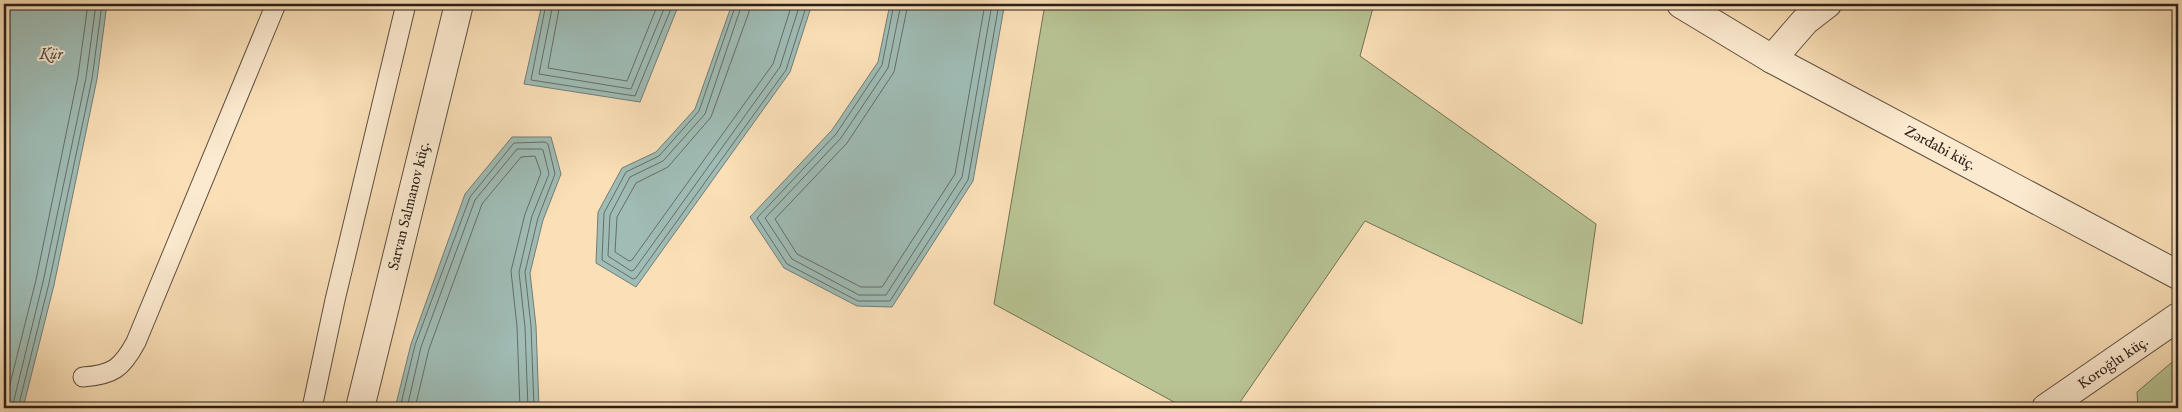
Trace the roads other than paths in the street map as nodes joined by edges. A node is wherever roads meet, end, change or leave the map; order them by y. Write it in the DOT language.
graph roads {
  1 [pos="276,4"];
  2 [pos="406,4"];
  3 [pos="459,4"];
  4 [pos="1681,4"];
  5 [pos="1827,4"];
  6 [pos="1772,59"];
  7 [pos="2178,275"];
  8 [pos="2178,316"];
  9 [pos="83,377"];
  10 [pos="312,408"];
  11 [pos="360,408"];
  12 [pos="2046,408"];
  1 -- 9 [label="lane"];
  2 -- 10 [label="lane"];
  3 -- 11 [label="street, Sarvan Salmanov küç."];
  4 -- 6 [label="street, Zərdabi küç."];
  5 -- 6 [label="street"];
  6 -- 7 [label="street, Zərdabi küç."];
  8 -- 12 [label="street, Koroğlu küç."];
}
